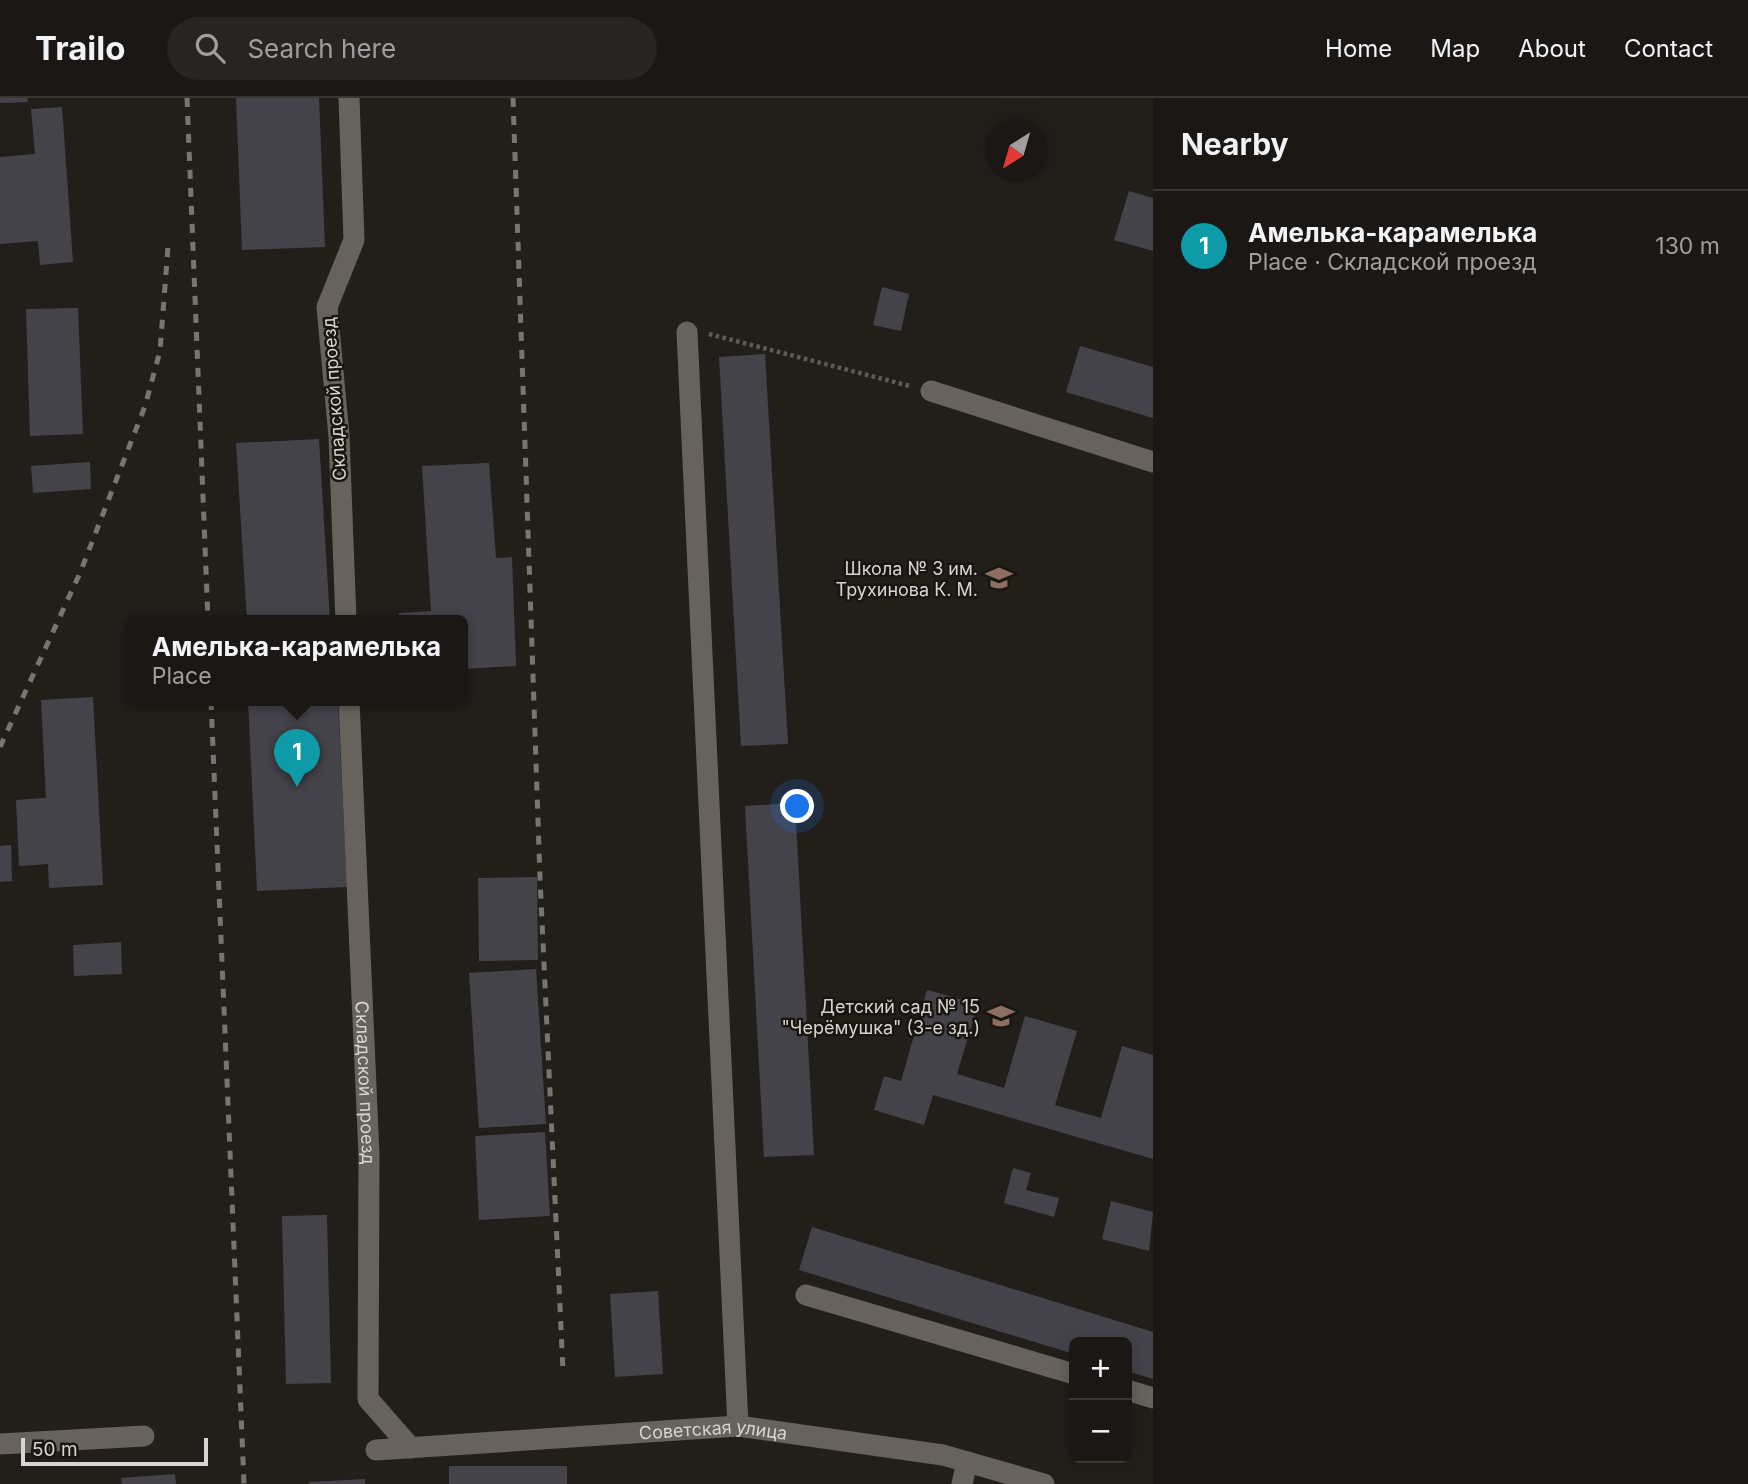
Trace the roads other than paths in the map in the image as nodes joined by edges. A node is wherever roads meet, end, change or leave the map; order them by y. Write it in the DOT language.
graph roads {
  1 [pos="349,98"];
  2 [pos="687,332"];
  3 [pos="931,391"];
  4 [pos="1153,462"];
  5 [pos="346,615"];
  6 [pos="349,706"];
  7 [pos="806,1295"];
  8 [pos="1069,1373"];
  9 [pos="1132,1392"];
  10 [pos="1153,1398"];
  11 [pos="738,1426"];
  12 [pos="144,1436"];
  13 [pos="0,1444"];
  14 [pos="411,1448"];
  15 [pos="376,1450"];
  16 [pos="968,1462"];
  17 [pos="962,1484"];
  18 [pos="1044,1484"];
  1 -- 5 [label="street, Складской проезд"];
  2 -- 11 [label="street"];
  3 -- 4 [label="street"];
  6 -- 14 [label="street, Складской проезд"];
  7 -- 8 [label="street"];
  9 -- 10 [label="street"];
  11 -- 14 [label="street, Советская улица"];
  11 -- 16 [label="street, Советская улица"];
  12 -- 13 [label="street"];
  14 -- 15 [label="street, Советская улица"];
  16 -- 17 [label="street"];
  16 -- 18 [label="street, Советская улица"];
}
